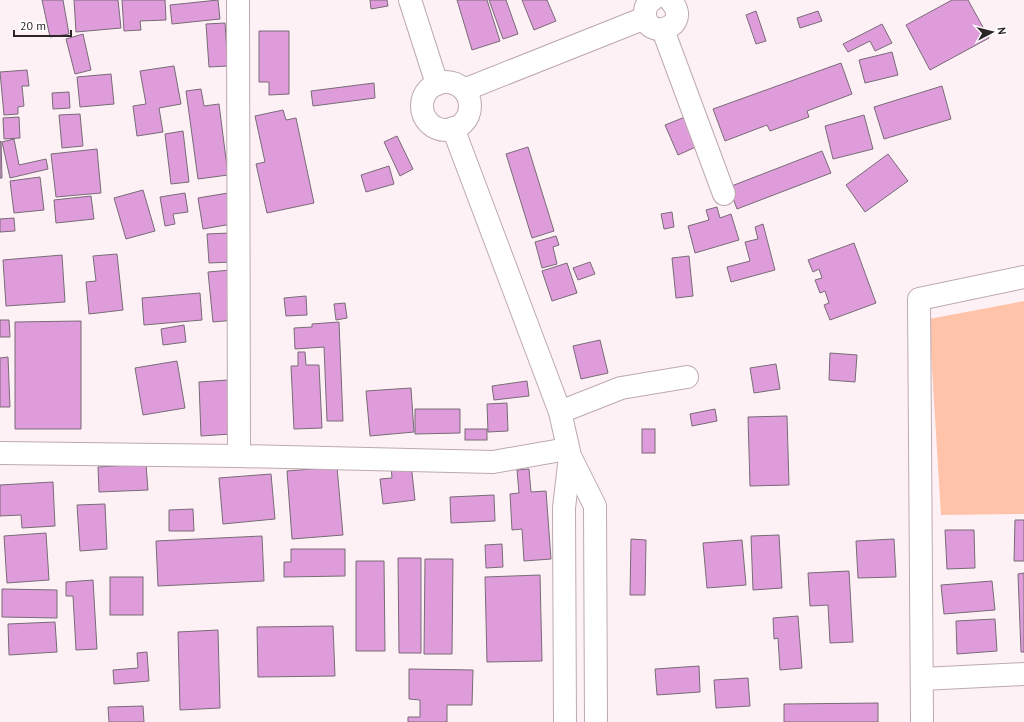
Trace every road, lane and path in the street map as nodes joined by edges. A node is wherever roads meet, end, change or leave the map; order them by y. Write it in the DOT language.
graph roads {
  1 [pos="238,0"];
  2 [pos="410,0"];
  3 [pos="678,2"];
  4 [pos="648,9"];
  5 [pos="663,30"];
  6 [pos="437,84"];
  7 [pos="464,90"];
  8 [pos="453,128"];
  9 [pos="724,194"];
  10 [pos="1024,277"];
  11 [pos="687,376"];
  12 [pos="560,412"];
  13 [pos="568,452"];
  14 [pos="0,453"];
  15 [pos="239,456"];
  16 [pos="1024,674"];
  17 [pos="922,679"];
  18 [pos="565,688"];
  19 [pos="596,688"];
  20 [pos="565,722"];
  21 [pos="596,722"];
  22 [pos="922,722"];
  1 -- 15 [label="street"];
  2 -- 6 [label="street"];
  3 -- 5 [label="street"];
  4 -- 5 [label="street"];
  4 -- 7 [label="street"];
  5 -- 9 [label="street"];
  6 -- 7 [label="street"];
  6 -- 8 [label="street"];
  7 -- 8 [label="street"];
  8 -- 12 [label="street"];
  10 -- 17 [label="street"];
  11 -- 12 [label="street"];
  12 -- 13 [label="street"];
  13 -- 15 [label="street"];
  13 -- 18 [label="street"];
  13 -- 19 [label="street"];
  14 -- 15 [label="street"];
  16 -- 17 [label="street"];
  17 -- 22 [label="street"];
  18 -- 19 [label="street"];
  18 -- 20 [label="street"];
  19 -- 21 [label="street"];
}
